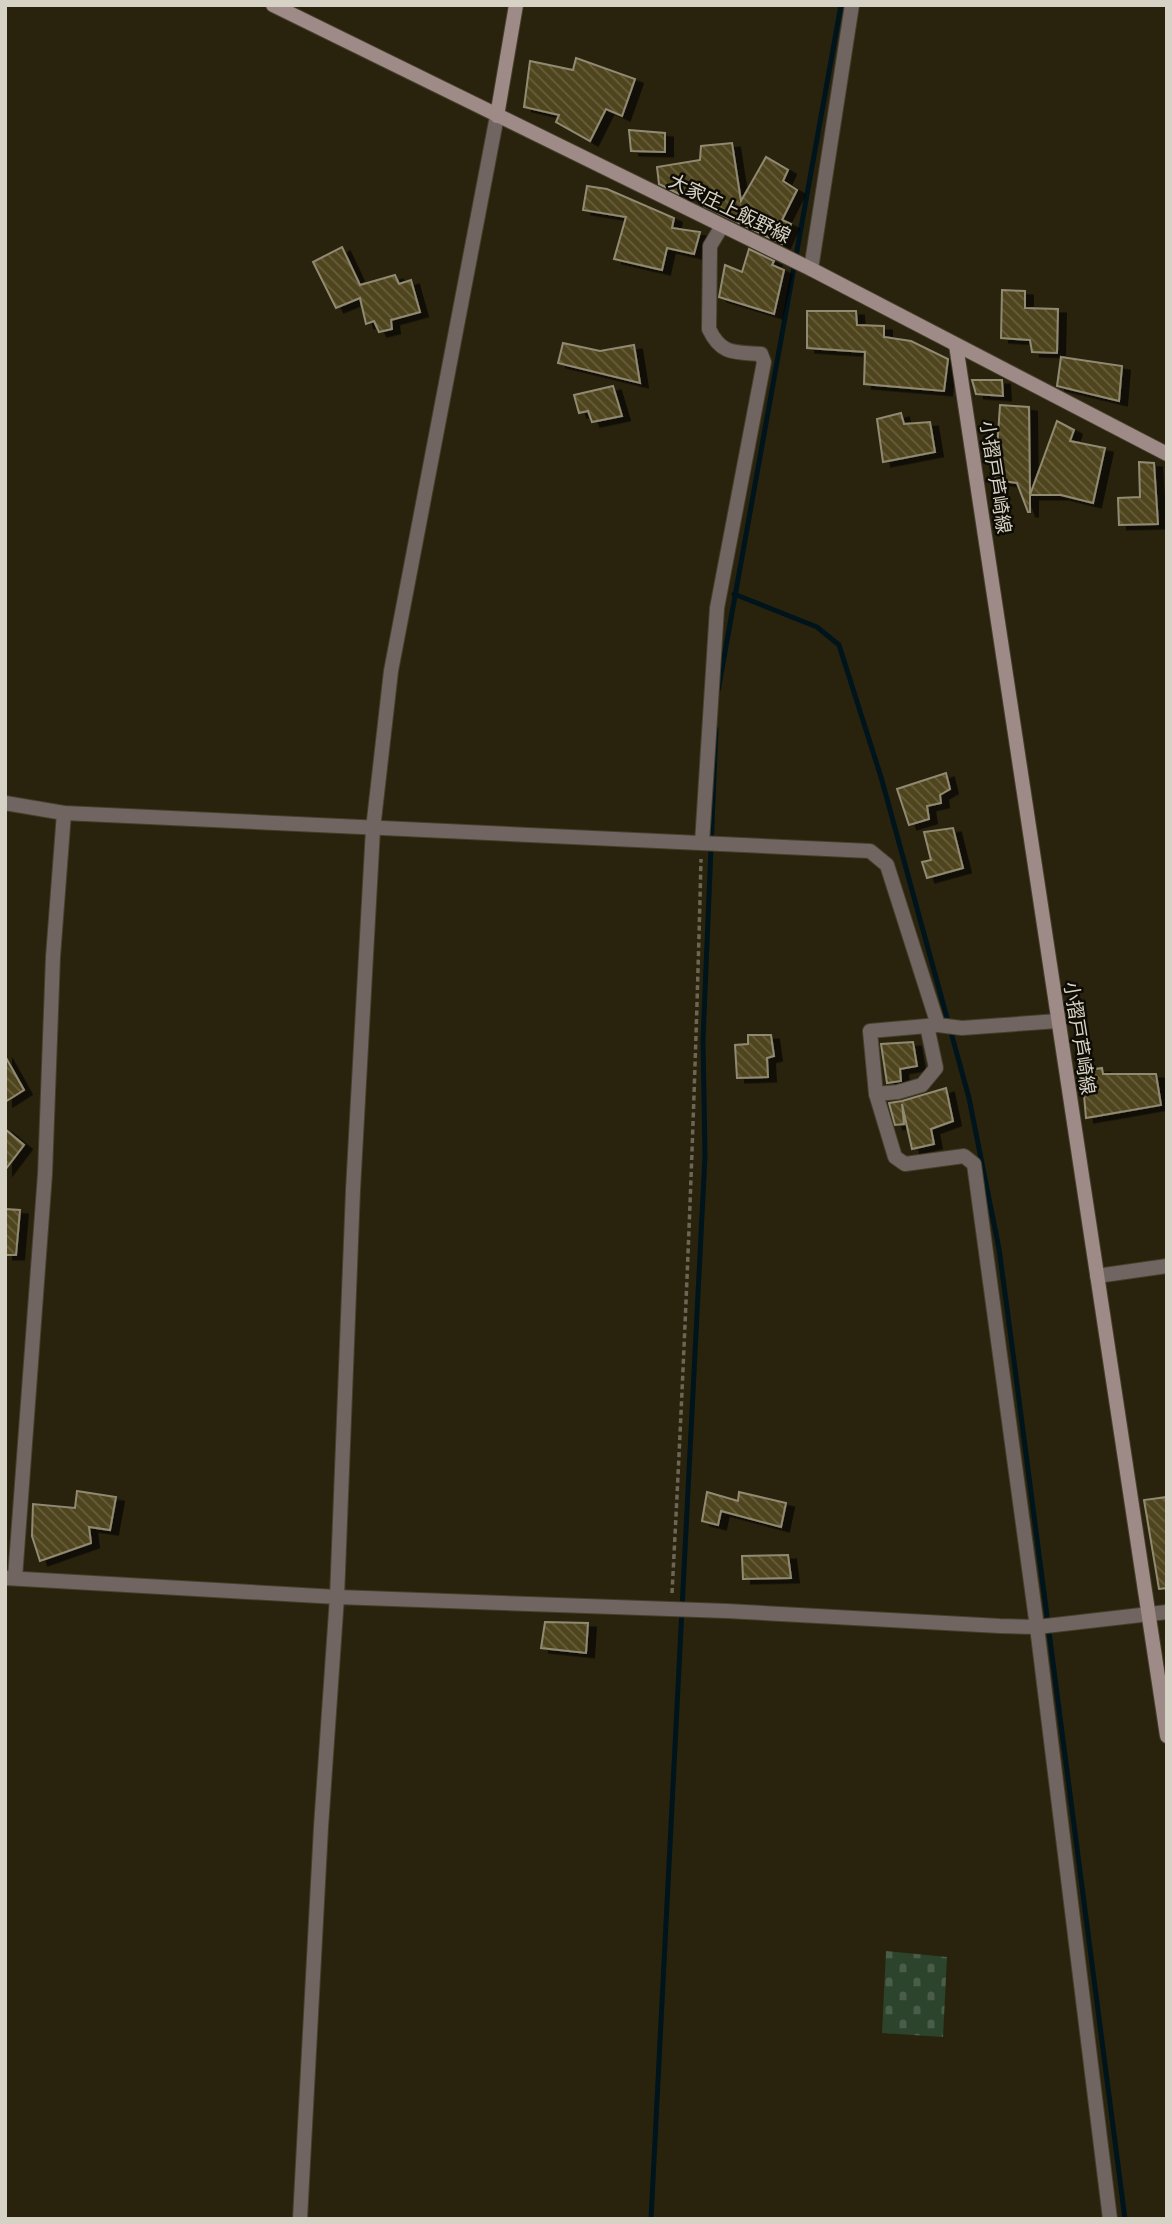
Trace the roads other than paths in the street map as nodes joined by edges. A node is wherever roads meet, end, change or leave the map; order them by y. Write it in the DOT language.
graph roads {
  1 [pos="273,5"];
  2 [pos="516,5"];
  3 [pos="852,5"];
  4 [pos="497,116"];
  5 [pos="722,226"];
  6 [pos="811,269"];
  7 [pos="956,345"];
  8 [pos="1167,454"];
  9 [pos="5,803"];
  10 [pos="64,813"];
  11 [pos="373,829"];
  12 [pos="702,843"];
  13 [pos="1058,1021"];
  14 [pos="932,1026"];
  15 [pos="876,1094"];
  16 [pos="1167,1266"];
  17 [pos="1097,1276"];
  18 [pos="10,1578"];
  19 [pos="337,1597"];
  20 [pos="1167,1612"];
  21 [pos="1149,1614"];
  22 [pos="1037,1627"];
  23 [pos="1167,1736"];
  24 [pos="300,2219"];
  25 [pos="1110,2219"];
  1 -- 4 [label="main road, 大家庄上飯野線"];
  2 -- 4 [label="main road"];
  3 -- 6 [label="street"];
  4 -- 5 [label="main road, 大家庄上飯野線"];
  4 -- 11 [label="street"];
  5 -- 6 [label="main road, 大家庄上飯野線"];
  5 -- 12 [label="street"];
  6 -- 7 [label="main road, 大家庄上飯野線"];
  7 -- 8 [label="main road, 大家庄上飯野線"];
  7 -- 13 [label="main road, 小摺戸芦崎線"];
  9 -- 10 [label="street"];
  10 -- 11 [label="street"];
  10 -- 18 [label="street"];
  11 -- 12 [label="street"];
  11 -- 19 [label="street"];
  12 -- 14 [label="street"];
  13 -- 14 [label="street"];
  13 -- 17 [label="main road, 小摺戸芦崎線"];
  14 -- 15 [label="street"];
  14 -- 15 [label="street"];
  15 -- 22 [label="street"];
  16 -- 17 [label="street"];
  17 -- 21 [label="main road, 小摺戸芦崎線"];
  18 -- 19 [label="street"];
  19 -- 22 [label="street"];
  19 -- 24 [label="street"];
  20 -- 21 [label="street"];
  21 -- 22 [label="street"];
  21 -- 23 [label="main road, 小摺戸芦崎線"];
  22 -- 25 [label="street"];
}
